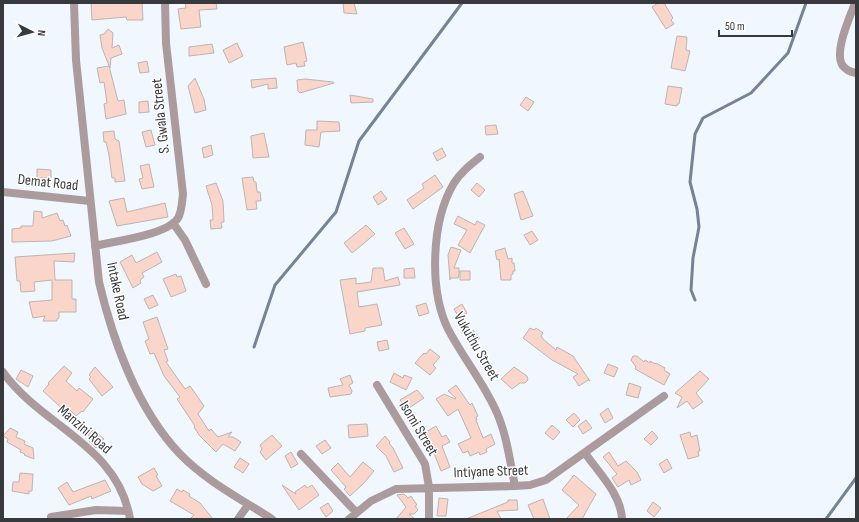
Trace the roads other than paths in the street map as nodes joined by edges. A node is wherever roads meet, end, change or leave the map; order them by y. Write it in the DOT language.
graph roads {
  1 [pos="74,3"];
  2 [pos="165,3"];
  3 [pos="855,3"];
  4 [pos="856,73"];
  5 [pos="480,158"];
  6 [pos="3,192"];
  7 [pos="90,201"];
  8 [pos="173,223"];
  9 [pos="95,246"];
  10 [pos="206,284"];
  11 [pos="3,372"];
  12 [pos="377,385"];
  13 [pos="664,396"];
  14 [pos="584,453"];
  15 [pos="301,454"];
  16 [pos="515,486"];
  17 [pos="429,487"];
  18 [pos="248,505"];
  19 [pos="356,512"];
  20 [pos="129,515"];
  21 [pos="51,517"];
  22 [pos="238,519"];
  23 [pos="272,519"];
  24 [pos="349,519"];
  25 [pos="429,519"];
  26 [pos="622,519"];
  1 -- 7 [label="street, Intake Road"];
  2 -- 8 [label="street, S. Gwala Street"];
  3 -- 4 [label="street"];
  5 -- 16 [label="street, Vukuthu Street"];
  6 -- 7 [label="street, Demat Road"];
  7 -- 9 [label="street, Intake Road"];
  8 -- 9 [label="street"];
  8 -- 10 [label="street"];
  9 -- 18 [label="street, Intake Road"];
  11 -- 20 [label="street, Manzini Road"];
  12 -- 17 [label="street, Isomi Street"];
  13 -- 14 [label="street, Intiyane Street"];
  14 -- 16 [label="street, Intiyane Street"];
  14 -- 26 [label="street"];
  15 -- 19 [label="street"];
  16 -- 17 [label="street, Intiyane Street"];
  17 -- 19 [label="street, Intiyane Street"];
  17 -- 25 [label="street, Isomi Street"];
  18 -- 22 [label="street"];
  18 -- 23 [label="street, Intake Road"];
  19 -- 24 [label="street, Intiyane Street"];
  20 -- 21 [label="street"];
}
